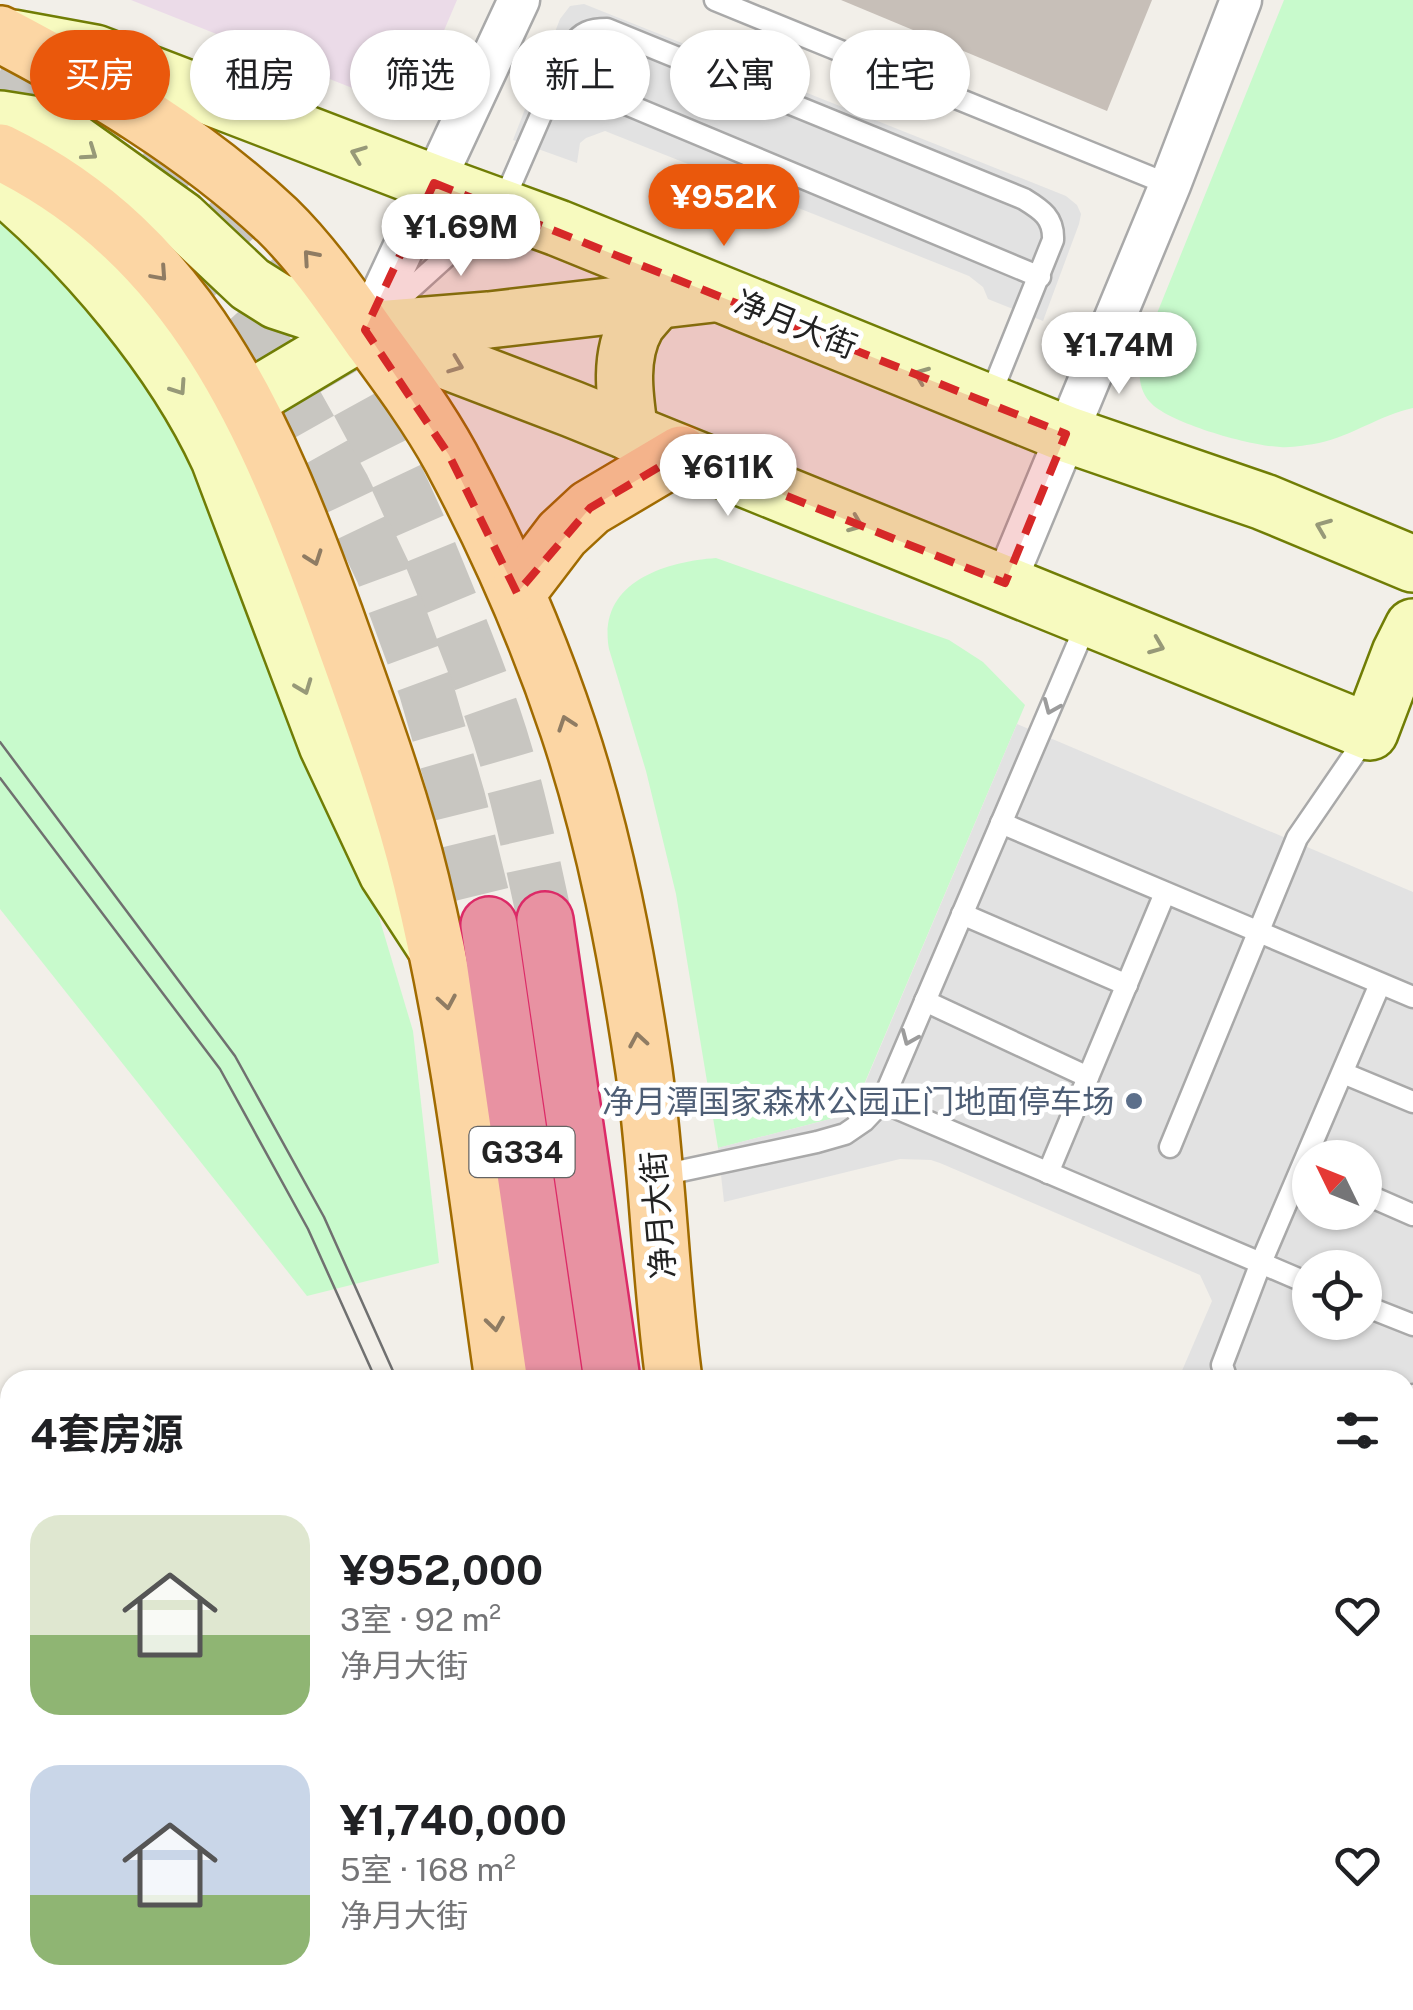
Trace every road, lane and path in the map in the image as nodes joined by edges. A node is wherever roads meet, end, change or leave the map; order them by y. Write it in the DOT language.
graph roads {
  1 [pos="519,0"];
  2 [pos="715,0"];
  3 [pos="1241,0"];
  4 [pos="2,35"];
  5 [pos="650,47"];
  6 [pos="650,114"];
  7 [pos="0,120"];
  8 [pos="540,120"];
  9 [pos="0,152"];
  10 [pos="434,183"];
  11 [pos="0,184"];
  12 [pos="1170,185"];
  13 [pos="501,207"];
  14 [pos="1040,277"];
  15 [pos="721,293"];
  16 [pos="657,300"];
  17 [pos="365,330"];
  18 [pos="246,401"];
  19 [pos="988,403"];
  20 [pos="630,433"];
  21 [pos="1066,434"];
  22 [pos="681,454"];
  23 [pos="1413,564"];
  24 [pos="1005,584"];
  25 [pos="517,594"];
  26 [pos="1089,618"];
  27 [pos="1408,646"];
  28 [pos="1370,732"];
  29 [pos="1001,823"];
  30 [pos="1165,893"];
  31 [pos="962,914"];
  32 [pos="545,920"];
  33 [pos="490,925"];
  34 [pos="1258,932"];
  35 [pos="436,946"];
  36 [pos="1380,984"];
  37 [pos="1127,985"];
  38 [pos="1413,997"];
  39 [pos="924,1002"];
  40 [pos="1343,1073"];
  41 [pos="1088,1077"];
  42 [pos="882,1102"];
  43 [pos="1413,1102"];
  44 [pos="1317,1140"];
  45 [pos="1170,1147"];
  46 [pos="1048,1173"];
  47 [pos="655,1176"];
  48 [pos="1292,1198"];
  49 [pos="1382,1201"];
  50 [pos="1413,1214"];
  51 [pos="1260,1265"];
  52 [pos="1292,1277"];
  53 [pos="1382,1313"];
  54 [pos="1413,1325"];
  55 [pos="502,1370"];
  56 [pos="554,1370"];
  57 [pos="611,1370"];
  58 [pos="673,1370"];
  59 [pos="1224,1370"];
  1 -- 10 [label="street"];
  2 -- 12 [label="lane"];
  3 -- 12 [label="street"];
  10 -- 4 [label="street, 净月大街, one-way"];
  17 -- 4 [label="main road, 净月大街, one-way"];
  5 -- 14 [label="lane"];
  6 -- 14 [label="lane"];
  7 -- 17 [label="street, one-way"];
  8 -- 13 [label="lane"];
  9 -- 18 [label="main road, one-way"];
  10 -- 13 [label="street, 净月大街"];
  10 -- 17 [label="street"];
  11 -- 35 [label="street, one-way"];
  12 -- 21 [label="street"];
  13 -- 15 [label="street, 净月大街"];
  13 -- 17 [label="lane"];
  14 -- 19 [label="lane"];
  15 -- 16 [label="street"];
  19 -- 15 [label="street, 净月大街, one-way"];
  16 -- 17 [label="street"];
  16 -- 20 [label="street"];
  17 -- 18 [label="street"];
  17 -- 20 [label="street, one-way"];
  17 -- 25 [label="main road, 净月大街"];
  18 -- 35 [label="main road, one-way"];
  19 -- 21 [label="street, 净月大街"];
  20 -- 22 [label="street"];
  23 -- 21 [label="street, 净月大街, one-way"];
  21 -- 24 [label="street"];
  22 -- 24 [label="street, one-way"];
  22 -- 25 [label="main road"];
  24 -- 26 [label="street"];
  47 -- 25 [label="main road, 净月大街, one-way"];
  26 -- 28 [label="street, one-way"];
  26 -- 29 [label="lane, one-way"];
  27 -- 28 [label="street"];
  28 -- 34 [label="lane"];
  29 -- 30 [label="lane"];
  29 -- 31 [label="lane"];
  30 -- 34 [label="lane"];
  30 -- 37 [label="lane"];
  31 -- 37 [label="lane"];
  31 -- 39 [label="lane"];
  32 -- 57 [label="highway, 净月大街 / G334"];
  33 -- 56 [label="highway, G334"];
  34 -- 36 [label="lane"];
  34 -- 45 [label="lane"];
  35 -- 55 [label="main road, one-way"];
  36 -- 38 [label="lane"];
  36 -- 40 [label="lane"];
  37 -- 41 [label="lane"];
  39 -- 41 [label="lane"];
  39 -- 42 [label="lane, one-way"];
  40 -- 43 [label="lane"];
  40 -- 44 [label="lane"];
  41 -- 46 [label="lane"];
  42 -- 46 [label="lane"];
  42 -- 47 [label="lane"];
  46 -- 51 [label="lane"];
  47 -- 58 [label="main road, 净月大街"];
  48 -- 51 [label="lane"];
  49 -- 50 [label="lane"];
  51 -- 52 [label="lane"];
  51 -- 59 [label="lane"];
  53 -- 54 [label="lane"];
}
